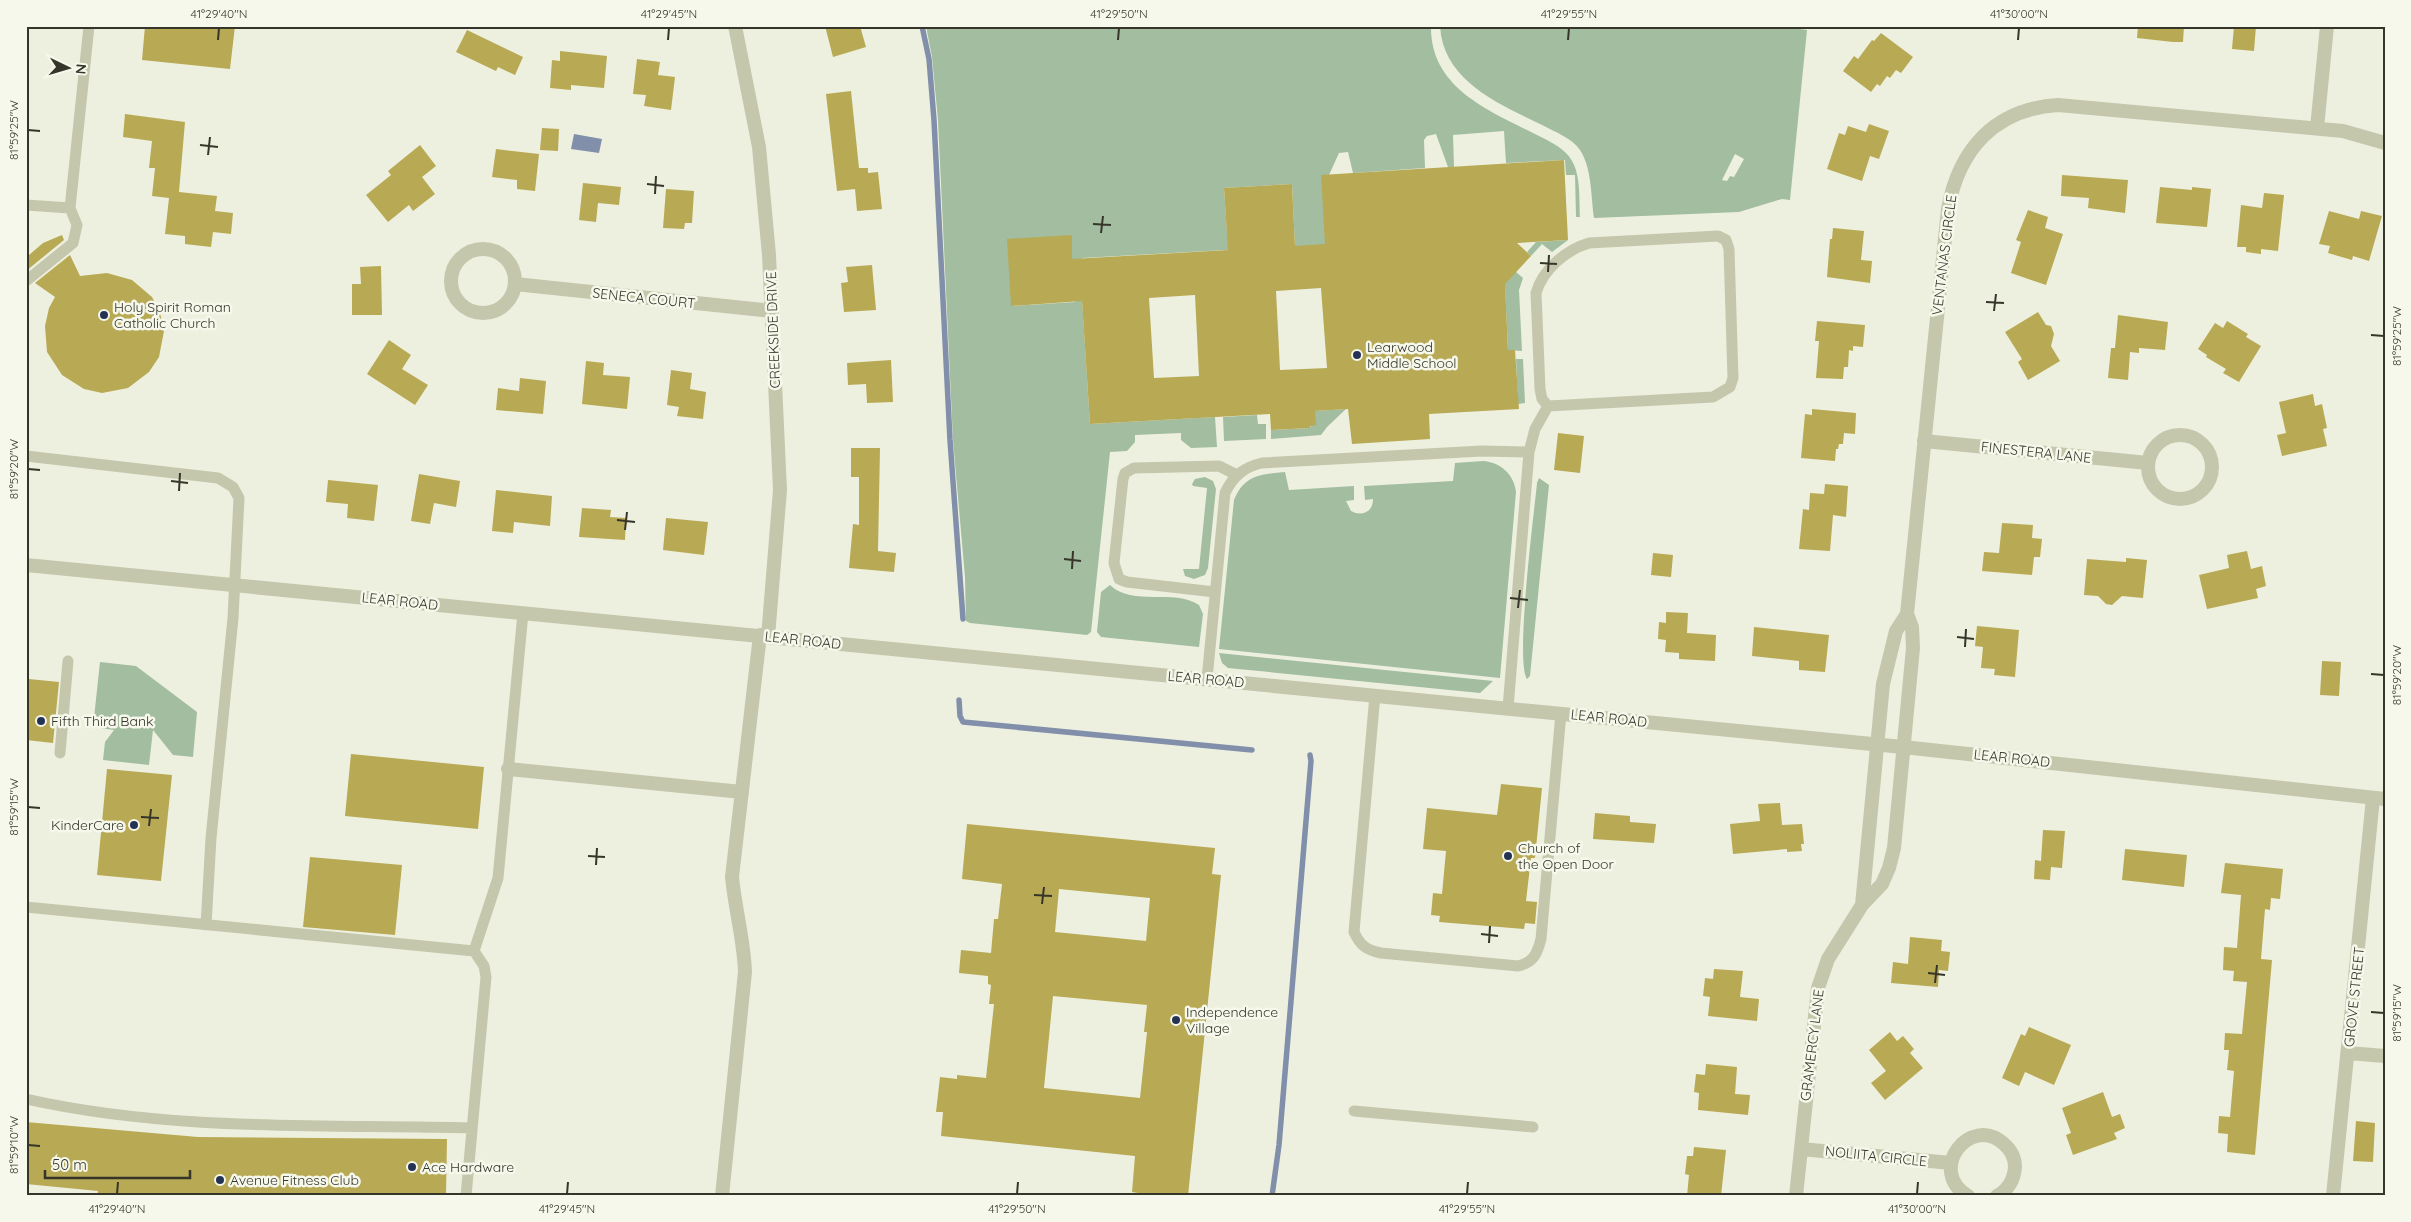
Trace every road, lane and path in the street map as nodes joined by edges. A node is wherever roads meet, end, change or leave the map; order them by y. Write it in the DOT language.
graph roads {
  1 [pos="89,26"];
  2 [pos="735,26"];
  3 [pos="2327,26"];
  4 [pos="2317,128"];
  5 [pos="2385,143"];
  6 [pos="26,205"];
  7 [pos="70,208"];
  8 [pos="26,281"];
  9 [pos="515,284"];
  10 [pos="772,311"];
  11 [pos="1548,406"];
  12 [pos="1924,441"];
  13 [pos="1529,452"];
  14 [pos="26,456"];
  15 [pos="2148,463"];
  16 [pos="1237,474"];
  17 [pos="26,565"];
  18 [pos="233,585"];
  19 [pos="1216,592"];
  20 [pos="523,613"];
  21 [pos="1907,614"];
  22 [pos="764,636"];
  23 [pos="68,661"];
  24 [pos="1206,679"];
  25 [pos="1374,695"];
  26 [pos="1508,708"];
  27 [pos="1561,713"];
  28 [pos="1877,744"];
  29 [pos="1903,747"];
  30 [pos="60,753"];
  31 [pos="508,768"];
  32 [pos="742,792"];
  33 [pos="2379,798"];
  34 [pos="1862,906"];
  35 [pos="26,907"];
  36 [pos="206,925"];
  37 [pos="474,951"];
  38 [pos="2348,1053"];
  39 [pos="2385,1056"];
  40 [pos="26,1099"];
  41 [pos="1354,1111"];
  42 [pos="1533,1127"];
  43 [pos="472,1128"];
  44 [pos="1801,1149"];
  45 [pos="1951,1163"];
  46 [pos="466,1196"];
  47 [pos="722,1196"];
  48 [pos="1796,1196"];
  49 [pos="1968,1196"];
  50 [pos="1997,1196"];
  51 [pos="2333,1196"];
  1 -- 7 [label="lane"];
  2 -- 10 [label="street, CREEKSIDE DRIVE"];
  3 -- 4 [label="street"];
  4 -- 5 [label="street, VENTANAS CIRCLE"];
  4 -- 12 [label="street, VENTANAS CIRCLE"];
  6 -- 7 [label="lane"];
  7 -- 8 [label="lane"];
  9 -- 9 [label="street"];
  9 -- 10 [label="street, SENECA COURT"];
  10 -- 22 [label="street, CREEKSIDE DRIVE"];
  11 -- 11 [label="lane"];
  11 -- 13 [label="lane"];
  12 -- 15 [label="street, FINESTERA LANE"];
  12 -- 21 [label="street, VENTANAS CIRCLE"];
  13 -- 16 [label="lane"];
  13 -- 26 [label="lane"];
  14 -- 18 [label="lane"];
  15 -- 15 [label="street"];
  16 -- 19 [label="lane"];
  16 -- 19 [label="lane"];
  17 -- 18 [label="street, LEAR ROAD"];
  18 -- 20 [label="street, LEAR ROAD"];
  18 -- 36 [label="lane"];
  19 -- 24 [label="lane"];
  20 -- 22 [label="street, LEAR ROAD"];
  20 -- 31 [label="lane"];
  21 -- 28 [label="street, VENTANAS CIRCLE"];
  21 -- 29 [label="street, VENTANAS CIRCLE"];
  22 -- 24 [label="street, LEAR ROAD"];
  22 -- 32 [label="street, CREEKSIDE DRIVE"];
  23 -- 30 [label="lane"];
  24 -- 25 [label="street, LEAR ROAD"];
  25 -- 26 [label="street, LEAR ROAD"];
  25 -- 27 [label="lane"];
  26 -- 27 [label="street, LEAR ROAD"];
  27 -- 28 [label="street, LEAR ROAD"];
  28 -- 29 [label="street, LEAR ROAD"];
  28 -- 34 [label="street, GRAMERCY LANE"];
  29 -- 33 [label="street, LEAR ROAD"];
  29 -- 34 [label="street, GRAMERCY LANE"];
  31 -- 32 [label="street"];
  31 -- 37 [label="lane"];
  32 -- 47 [label="street, CREEKSIDE DRIVE"];
  33 -- 38 [label="street, GROVE STREET"];
  34 -- 44 [label="street, GRAMERCY LANE"];
  35 -- 36 [label="lane"];
  36 -- 37 [label="lane"];
  37 -- 43 [label="lane"];
  38 -- 39 [label="street"];
  38 -- 51 [label="street, GROVE STREET"];
  40 -- 43 [label="lane"];
  41 -- 42 [label="lane"];
  43 -- 46 [label="lane"];
  44 -- 45 [label="street, NOLIITA CIRCLE"];
  44 -- 48 [label="street, GRAMERCY LANE"];
  45 -- 49 [label="street"];
  45 -- 50 [label="street"];
}
